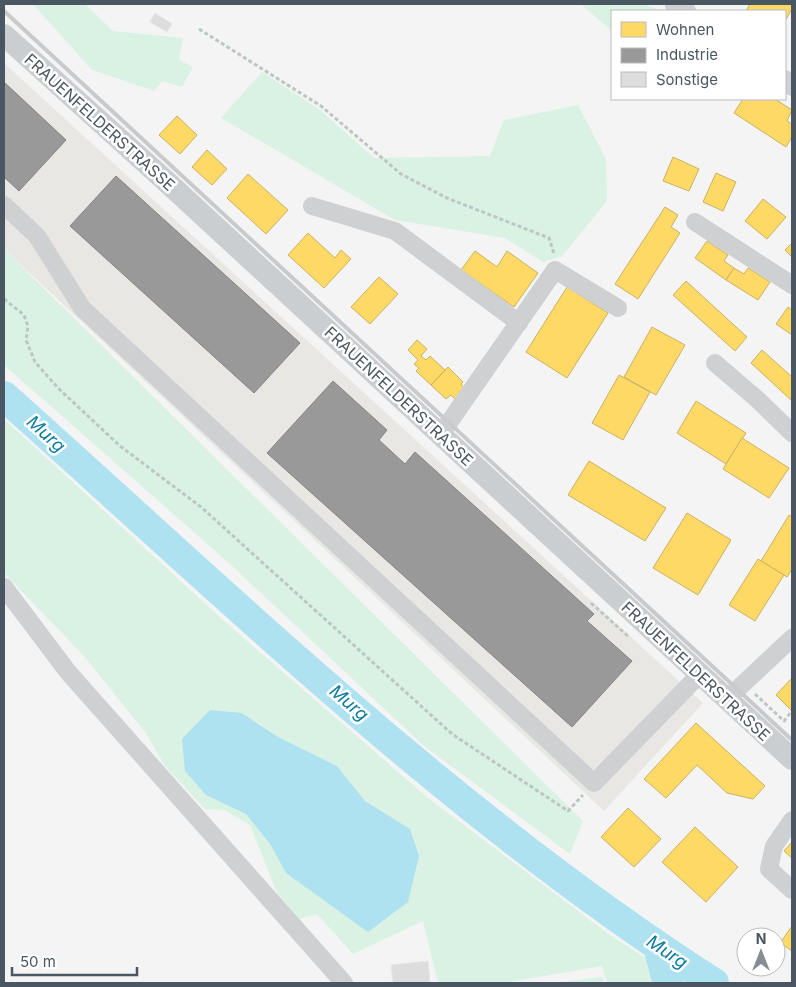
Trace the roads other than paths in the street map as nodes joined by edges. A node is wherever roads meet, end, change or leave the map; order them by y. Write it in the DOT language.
graph roads {
  1 [pos="4,35"];
  2 [pos="4,204"];
  3 [pos="312,206"];
  4 [pos="695,222"];
  5 [pos="792,285"];
  6 [pos="618,308"];
  7 [pos="520,323"];
  8 [pos="715,363"];
  9 [pos="792,433"];
  10 [pos="441,434"];
  11 [pos="4,587"];
  12 [pos="791,642"];
  13 [pos="700,674"];
  14 [pos="727,699"];
  15 [pos="792,759"];
  16 [pos="792,820"];
  17 [pos="792,890"];
  18 [pos="344,983"];
  1 -- 10 [label="main road, FRAUENFELDERSTRASSE"];
  2 -- 13 [label="street"];
  3 -- 7 [label="street"];
  4 -- 5 [label="street"];
  6 -- 7 [label="street"];
  7 -- 10 [label="street"];
  8 -- 9 [label="street"];
  10 -- 13 [label="main road, FRAUENFELDERSTRASSE"];
  11 -- 18 [label="street"];
  12 -- 14 [label="street"];
  13 -- 14 [label="main road, FRAUENFELDERSTRASSE"];
  14 -- 15 [label="main road, FRAUENFELDERSTRASSE"];
  16 -- 17 [label="street"];
}
